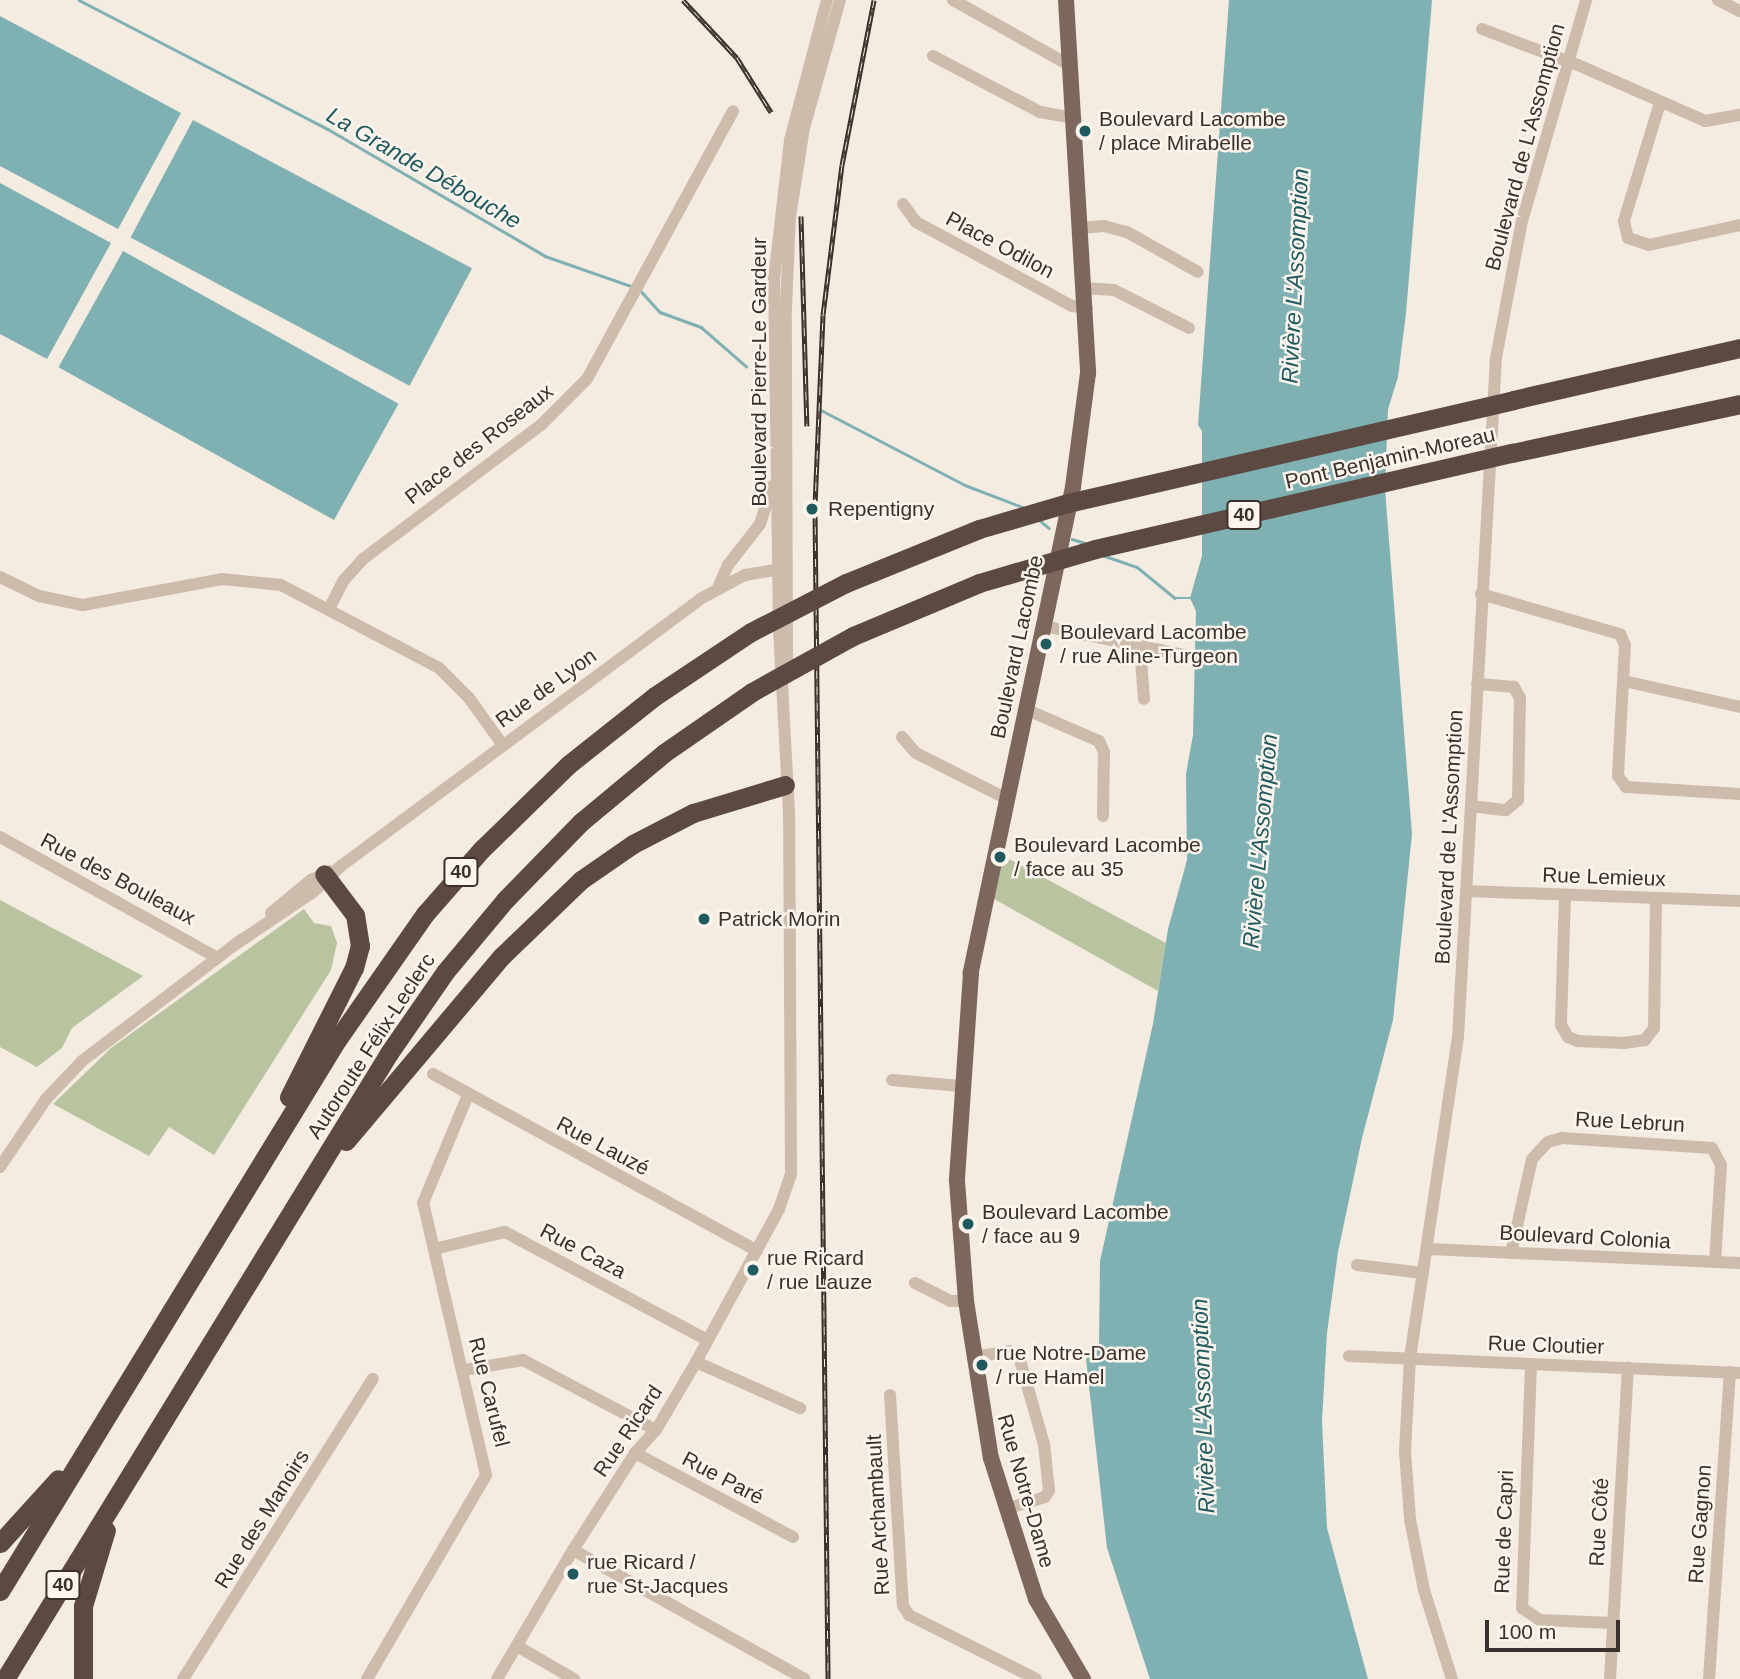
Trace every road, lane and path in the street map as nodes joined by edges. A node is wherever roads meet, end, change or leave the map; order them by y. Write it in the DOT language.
graph roads {
  1 [pos="827,0"];
  2 [pos="840,0"];
  3 [pos="953,0"];
  4 [pos="1066,0"];
  5 [pos="1586,0"];
  6 [pos="1718,0"];
  7 [pos="1740,10"];
  8 [pos="1482,29"];
  9 [pos="933,56"];
  10 [pos="1568,63"];
  11 [pos="1069,65"];
  12 [pos="1660,103"];
  13 [pos="733,111"];
  14 [pos="1740,114"];
  15 [pos="1074,118"];
  16 [pos="903,204"];
  17 [pos="1740,225"];
  18 [pos="1080,228"];
  19 [pos="1198,272"];
  20 [pos="1085,288"];
  21 [pos="1087,308"];
  22 [pos="1189,328"];
  23 [pos="1740,348"];
  24 [pos="1738,404"];
  25 [pos="775,472"];
  26 [pos="979,529"];
  27 [pos="784,568"];
  28 [pos="0,577"];
  29 [pos="979,583"];
  30 [pos="718,588"];
  31 [pos="1481,594"];
  32 [pos="330,607"];
  33 [pos="1044,626"];
  34 [pos="1140,646"];
  35 [pos="1185,655"];
  36 [pos="1624,681"];
  37 [pos="1477,684"];
  38 [pos="1144,699"];
  39 [pos="1740,707"];
  40 [pos="1025,709"];
  41 [pos="902,737"];
  42 [pos="502,744"];
  43 [pos="785,785"];
  44 [pos="1740,794"];
  45 [pos="1005,798"];
  46 [pos="1471,806"];
  47 [pos="1102,816"];
  48 [pos="0,837"];
  49 [pos="330,873"];
  50 [pos="1467,891"];
  51 [pos="1564,895"];
  52 [pos="1657,898"];
  53 [pos="1740,901"];
  54 [pos="217,958"];
  55 [pos="433,1074"];
  56 [pos="892,1080"];
  57 [pos="961,1086"];
  58 [pos="468,1096"];
  59 [pos="0,1167"];
  60 [pos="248,1184"];
  61 [pos="306,1187"];
  62 [pos="783,1200"];
  63 [pos="433,1249"];
  64 [pos="1429,1249"];
  65 [pos="757,1251"];
  66 [pos="1511,1253"];
  67 [pos="1715,1262"];
  68 [pos="1740,1263"];
  69 [pos="1357,1265"];
  70 [pos="1423,1273"];
  71 [pos="915,1283"];
  72 [pos="966,1301"];
  73 [pos="707,1340"];
  74 [pos="1349,1356"];
  75 [pos="973,1357"];
  76 [pos="1410,1358"];
  77 [pos="695,1362"];
  78 [pos="1531,1364"];
  79 [pos="1628,1368"];
  80 [pos="464,1370"];
  81 [pos="1735,1372"];
  82 [pos="373,1379"];
  83 [pos="890,1395"];
  84 [pos="800,1408"];
  85 [pos="656,1430"];
  86 [pos="92,1440"];
  87 [pos="635,1453"];
  88 [pos="121,1490"];
  89 [pos="1006,1509"];
  90 [pos="793,1538"];
  91 [pos="0,1543"];
  92 [pos="573,1550"];
  93 [pos="0,1591"];
  94 [pos="1612,1623"];
  95 [pos="517,1646"];
  96 [pos="5,1679"];
  97 [pos="83,1679"];
  98 [pos="183,1679"];
  99 [pos="367,1679"];
  100 [pos="497,1679"];
  101 [pos="574,1679"];
  102 [pos="805,1679"];
  103 [pos="1036,1679"];
  104 [pos="1083,1679"];
  105 [pos="1452,1679"];
  106 [pos="1610,1679"];
  107 [pos="1709,1679"];
  1 -- 25 [label="street, Boulevard Pierre-Le Gardeur"];
  2 -- 27 [label="street, Boulevard Pierre-Le Gardeur"];
  3 -- 11 [label="street"];
  4 -- 11 [label="main road, Boulevard Lacombe"];
  5 -- 10 [label="street, Boulevard de L'Assomption"];
  6 -- 7 [label="street"];
  8 -- 10 [label="street"];
  9 -- 15 [label="street"];
  10 -- 12 [label="street"];
  10 -- 31 [label="street, Boulevard de L'Assomption"];
  11 -- 15 [label="main road, Boulevard Lacombe"];
  12 -- 14 [label="street"];
  12 -- 17 [label="street"];
  13 -- 32 [label="street, Place des Roseaux"];
  15 -- 18 [label="main road, Boulevard Lacombe"];
  16 -- 21 [label="street, Place Odilon"];
  18 -- 19 [label="street"];
  18 -- 20 [label="main road, Boulevard Lacombe"];
  20 -- 21 [label="main road, Boulevard Lacombe"];
  20 -- 22 [label="street"];
  21 -- 33 [label="main road, Boulevard Lacombe"];
  23 -- 26 [label="highway, Pont Benjamin-Moreau / 40, bridge"];
  24 -- 29 [label="highway, Pont Benjamin-Moreau / 40, bridge"];
  25 -- 27 [label="street, Boulevard Pierre-Le Gardeur"];
  25 -- 30 [label="street"];
  26 -- 60 [label="highway, Autoroute Félix-Leclerc / 40, bridge"];
  27 -- 30 [label="street, Rue de Lyon"];
  27 -- 43 [label="street, Boulevard Pierre-Le Gardeur"];
  28 -- 32 [label="street"];
  29 -- 61 [label="highway, Autoroute Félix-Leclerc / 40, bridge"];
  30 -- 42 [label="street, Rue de Lyon"];
  31 -- 36 [label="street"];
  31 -- 37 [label="street, Boulevard de L'Assomption"];
  32 -- 42 [label="street"];
  33 -- 34 [label="street"];
  33 -- 40 [label="main road, Boulevard Lacombe"];
  34 -- 35 [label="street"];
  34 -- 38 [label="street"];
  36 -- 39 [label="street"];
  36 -- 44 [label="street"];
  37 -- 46 [label="street, Boulevard de L'Assomption"];
  37 -- 46 [label="street"];
  40 -- 45 [label="main road, Boulevard Lacombe"];
  40 -- 47 [label="street"];
  41 -- 45 [label="street"];
  42 -- 49 [label="street, Rue de Lyon"];
  43 -- 61 [label="highway"];
  43 -- 62 [label="street, Boulevard Pierre-Le Gardeur"];
  45 -- 57 [label="main road, Boulevard Lacombe"];
  46 -- 50 [label="street, Boulevard de L'Assomption"];
  48 -- 54 [label="street, Rue des Bouleaux"];
  49 -- 54 [label="street, Rue de Lyon"];
  49 -- 60 [label="highway"];
  50 -- 51 [label="street, Rue Lemieux"];
  50 -- 64 [label="street, Boulevard de L'Assomption"];
  51 -- 52 [label="street, Rue Lemieux"];
  51 -- 52 [label="street"];
  52 -- 53 [label="street, Rue Lemieux"];
  54 -- 59 [label="street, Rue de Lyon"];
  55 -- 58 [label="street, Rue Lauzé"];
  56 -- 57 [label="street"];
  57 -- 72 [label="main road, Boulevard Lacombe"];
  58 -- 63 [label="street, Rue Carufel"];
  58 -- 65 [label="street, Rue Lauzé"];
  60 -- 86 [label="highway, Autoroute Félix-Leclerc / 40"];
  61 -- 88 [label="highway, Autoroute Félix-Leclerc / 40"];
  62 -- 65 [label="street, Rue Ricard"];
  63 -- 73 [label="street, Rue Caza"];
  63 -- 80 [label="street, Rue Carufel"];
  64 -- 66 [label="street, Boulevard Colonia"];
  64 -- 70 [label="street, Boulevard de L'Assomption"];
  65 -- 73 [label="street, Rue Ricard"];
  66 -- 67 [label="street, Boulevard Colonia"];
  66 -- 67 [label="street, Rue Lebrun"];
  67 -- 68 [label="street, Boulevard Colonia"];
  69 -- 70 [label="street"];
  70 -- 76 [label="street, Boulevard de L'Assomption"];
  71 -- 72 [label="street"];
  72 -- 75 [label="main road, Rue Notre-Dame"];
  73 -- 77 [label="street, Rue Ricard"];
  74 -- 76 [label="street, Rue Cloutier"];
  75 -- 89 [label="main road, Rue Notre-Dame"];
  75 -- 89 [label="street"];
  76 -- 78 [label="street, Rue Cloutier"];
  76 -- 105 [label="street, Boulevard de L'Assomption"];
  77 -- 84 [label="street"];
  77 -- 85 [label="street, Rue Ricard"];
  78 -- 79 [label="street, Rue Cloutier"];
  78 -- 94 [label="street, Rue de Capri"];
  79 -- 81 [label="street, Rue Cloutier"];
  79 -- 94 [label="street, Rue Côté"];
  80 -- 85 [label="street"];
  80 -- 99 [label="street, Rue Carufel"];
  81 -- 107 [label="street, Rue Gagnon"];
  82 -- 98 [label="street, Rue des Manoirs"];
  83 -- 103 [label="street, Rue Archambault"];
  85 -- 87 [label="street, Rue Ricard"];
  86 -- 91 [label="highway"];
  86 -- 93 [label="highway, Autoroute Félix-Leclerc / 40"];
  87 -- 90 [label="street, Rue Paré"];
  87 -- 92 [label="street, Rue Ricard"];
  88 -- 96 [label="highway, Autoroute Félix-Leclerc / 40"];
  88 -- 97 [label="highway"];
  89 -- 104 [label="main road, Rue Notre-Dame"];
  92 -- 95 [label="street, Rue Ricard"];
  92 -- 102 [label="street"];
  94 -- 106 [label="street, Rue Côté"];
  95 -- 100 [label="street, Rue Ricard"];
  95 -- 101 [label="street"];
}
